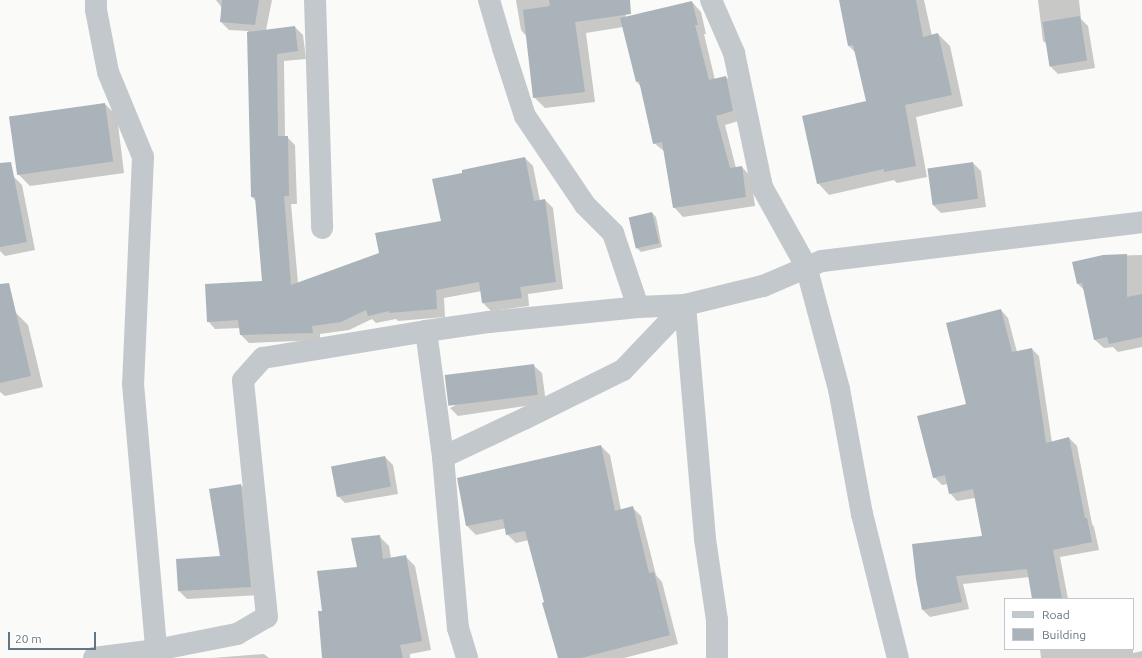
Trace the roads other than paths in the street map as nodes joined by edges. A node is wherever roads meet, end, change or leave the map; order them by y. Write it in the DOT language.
graph roads {
  1 [pos="96,0"];
  2 [pos="315,0"];
  3 [pos="489,0"];
  4 [pos="710,0"];
  5 [pos="1142,222"];
  6 [pos="322,228"];
  7 [pos="806,266"];
  8 [pos="685,305"];
  9 [pos="638,307"];
  10 [pos="426,331"];
  11 [pos="443,457"];
  12 [pos="157,654"];
  13 [pos="94,658"];
  14 [pos="467,658"];
  15 [pos="717,658"];
  16 [pos="898,658"];
  1 -- 12 [label="street"];
  2 -- 6 [label="street"];
  3 -- 9 [label="street"];
  4 -- 7 [label="street"];
  5 -- 7 [label="street"];
  7 -- 8 [label="street"];
  7 -- 16 [label="street"];
  8 -- 9 [label="street"];
  8 -- 11 [label="street"];
  8 -- 15 [label="street"];
  9 -- 10 [label="street"];
  10 -- 11 [label="street"];
  10 -- 12 [label="street"];
  11 -- 14 [label="street"];
  12 -- 13 [label="street"];
}
